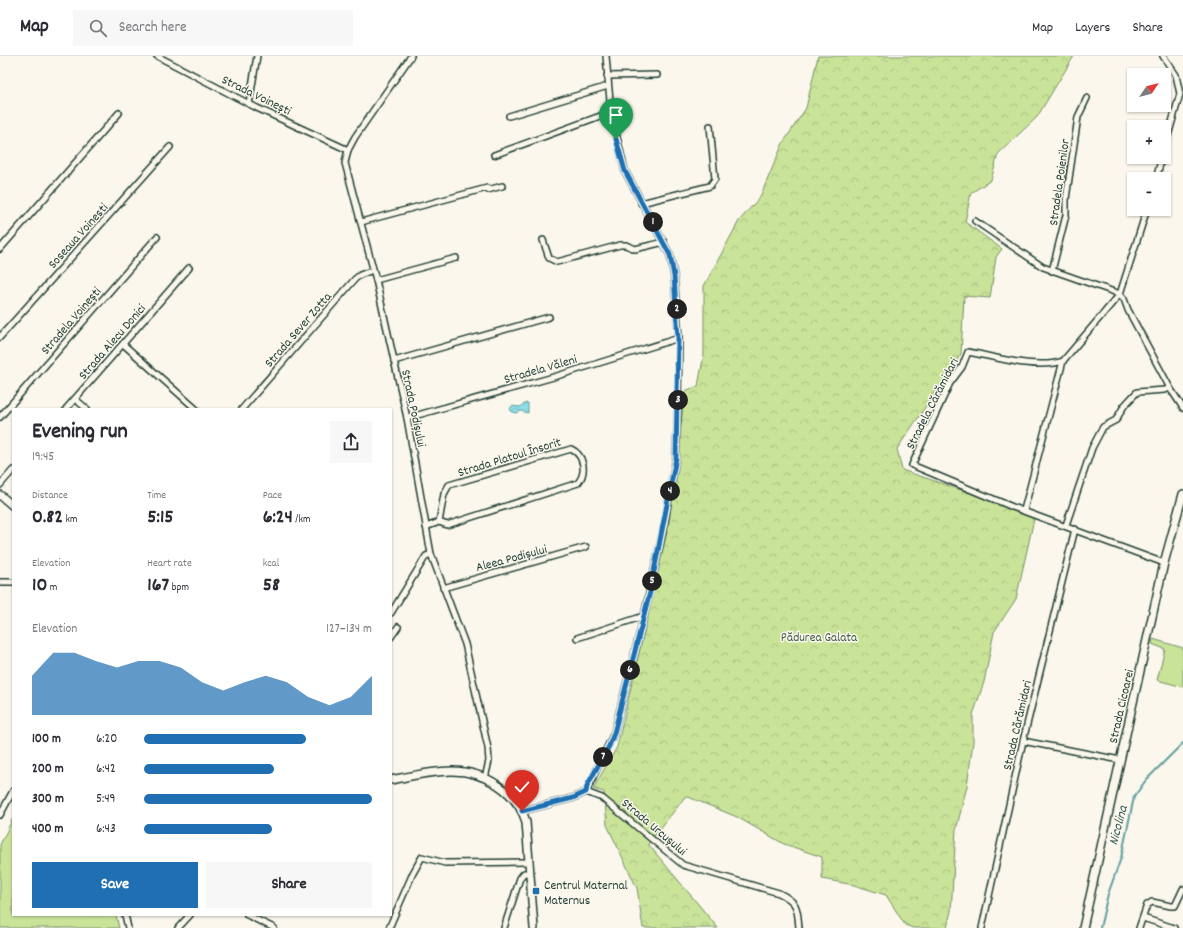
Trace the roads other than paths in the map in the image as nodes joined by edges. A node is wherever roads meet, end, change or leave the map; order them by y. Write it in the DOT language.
graph roads {
  1 [pos="158,56"];
  2 [pos="257,56"];
  3 [pos="411,56"];
  4 [pos="606,56"];
  5 [pos="1163,56"];
  6 [pos="656,75"];
  7 [pos="607,76"];
  8 [pos="608,86"];
  9 [pos="1087,98"];
  10 [pos="249,104"];
  11 [pos="610,112"];
  12 [pos="119,113"];
  13 [pos="510,116"];
  14 [pos="710,126"];
  15 [pos="1171,126"];
  16 [pos="170,147"];
  17 [pos="348,150"];
  18 [pos="494,155"];
  19 [pos="502,186"];
  20 [pos="641,203"];
  21 [pos="1145,216"];
  22 [pos="975,221"];
  23 [pos="361,222"];
  24 [pos="157,237"];
  25 [pos="544,240"];
  26 [pos="664,242"];
  27 [pos="0,249"];
  28 [pos="456,258"];
  29 [pos="189,268"];
  30 [pos="373,270"];
  31 [pos="1052,271"];
  32 [pos="376,280"];
  33 [pos="1120,294"];
  34 [pos="549,317"];
  35 [pos="0,337"];
  36 [pos="678,338"];
  37 [pos="123,344"];
  38 [pos="394,361"];
  39 [pos="1064,361"];
  40 [pos="1170,388"];
  41 [pos="75,399"];
  42 [pos="671,401"];
  43 [pos="678,401"];
  44 [pos="67,408"];
  45 [pos="86,408"];
  46 [pos="195,408"];
  47 [pos="243,408"];
  48 [pos="1183,408"];
  49 [pos="0,417"];
  50 [pos="407,418"];
  51 [pos="12,471"];
  52 [pos="0,485"];
  53 [pos="1183,490"];
  54 [pos="1183,494"];
  55 [pos="0,495"];
  56 [pos="12,505"];
  57 [pos="1024,510"];
  58 [pos="439,522"];
  59 [pos="1066,525"];
  60 [pos="426,527"];
  61 [pos="1075,529"];
  62 [pos="586,547"];
  63 [pos="431,554"];
  64 [pos="1164,563"];
  65 [pos="0,582"];
  66 [pos="12,582"];
  67 [pos="443,588"];
  68 [pos="392,611"];
  69 [pos="644,616"];
  70 [pos="398,627"];
  71 [pos="392,636"];
  72 [pos="577,638"];
  73 [pos="1023,741"];
  74 [pos="1120,760"];
  75 [pos="485,778"];
  76 [pos="392,780"];
  77 [pos="586,792"];
  78 [pos="12,793"];
  79 [pos="522,811"];
  80 [pos="0,815"];
  81 [pos="530,862"];
  82 [pos="530,873"];
  83 [pos="1183,889"];
  84 [pos="125,916"];
  85 [pos="189,916"];
  86 [pos="249,916"];
  87 [pos="1143,918"];
  88 [pos="128,928"];
  89 [pos="178,928"];
  90 [pos="274,928"];
  91 [pos="389,928"];
  92 [pos="504,928"];
  93 [pos="534,928"];
  94 [pos="799,928"];
  95 [pos="982,928"];
  96 [pos="1083,928"];
  97 [pos="1139,928"];
  98 [pos="1174,928"];
  1 -- 10 [label="street, Strada Voinești"];
  2 -- 10 [label="street"];
  3 -- 17 [label="street"];
  4 -- 7 [label="street"];
  5 -- 15 [label="street"];
  6 -- 7 [label="street"];
  7 -- 8 [label="street"];
  8 -- 11 [label="street"];
  8 -- 13 [label="street"];
  9 -- 31 [label="street, Stradela Poienilor"];
  10 -- 17 [label="street, Strada Voinești"];
  11 -- 18 [label="street"];
  11 -- 20 [label="street"];
  12 -- 27 [label="street"];
  14 -- 20 [label="street"];
  16 -- 35 [label="street, Soseaua Voinesti"];
  17 -- 23 [label="street, Strada Podișului"];
  19 -- 23 [label="street"];
  20 -- 26 [label="street"];
  21 -- 33 [label="street"];
  22 -- 31 [label="street"];
  23 -- 30 [label="street, Strada Podișului"];
  24 -- 49 [label="street, Stradela Voinești"];
  25 -- 26 [label="street"];
  26 -- 36 [label="street"];
  28 -- 32 [label="street"];
  29 -- 37 [label="street, Strada Alecu Donici"];
  30 -- 32 [label="street, Strada Podișului"];
  30 -- 47 [label="street, Strada Sever Zotta"];
  31 -- 33 [label="street"];
  32 -- 38 [label="street, Strada Podișului"];
  33 -- 39 [label="street"];
  33 -- 40 [label="street"];
  34 -- 38 [label="street"];
  36 -- 43 [label="street"];
  36 -- 50 [label="street, Stradela Văleni"];
  37 -- 41 [label="street, Strada Alecu Donici"];
  37 -- 46 [label="street"];
  38 -- 50 [label="street, Strada Podișului"];
  39 -- 57 [label="street"];
  39 -- 57 [label="street, Stradela Cărămidari"];
  40 -- 48 [label="street"];
  40 -- 59 [label="street"];
  41 -- 44 [label="street, Strada Alecu Donici"];
  41 -- 45 [label="street"];
  42 -- 43 [label="street"];
  43 -- 69 [label="street"];
  50 -- 60 [label="street, Strada Podișului"];
  51 -- 52 [label="street"];
  53 -- 54 [label="street, Strada Cicoarei"];
  54 -- 64 [label="street, Strada Cicoarei"];
  55 -- 56 [label="street"];
  57 -- 59 [label="street, Stradela Cărămidari"];
  58 -- 58 [label="street, Strada Platoul Însorit"];
  58 -- 60 [label="street"];
  59 -- 61 [label="street, Stradela Cărămidari"];
  60 -- 63 [label="street, Strada Podișului"];
  61 -- 64 [label="street, Stradela Cărămidari"];
  61 -- 73 [label="street, Strada Cărămidari"];
  62 -- 67 [label="street, Aleea Podișului"];
  63 -- 67 [label="street, Strada Podișului"];
  63 -- 68 [label="street"];
  64 -- 74 [label="street, Strada Cicoarei"];
  65 -- 66 [label="street"];
  67 -- 75 [label="street, Strada Podișului"];
  69 -- 72 [label="street"];
  69 -- 77 [label="street"];
  70 -- 71 [label="street"];
  73 -- 74 [label="street"];
  73 -- 95 [label="street, Strada Cărămidari"];
  74 -- 96 [label="street, Strada Cicoarei"];
  75 -- 76 [label="street"];
  75 -- 79 [label="street"];
  77 -- 79 [label="street"];
  77 -- 94 [label="street, Strada Urcușului"];
  78 -- 80 [label="street"];
  79 -- 81 [label="street"];
  81 -- 82 [label="street"];
  81 -- 91 [label="street"];
  82 -- 92 [label="street"];
  82 -- 93 [label="street"];
  83 -- 87 [label="street"];
  84 -- 88 [label="street"];
  85 -- 89 [label="street"];
  86 -- 90 [label="street"];
  87 -- 97 [label="street"];
  87 -- 98 [label="street"];
}
